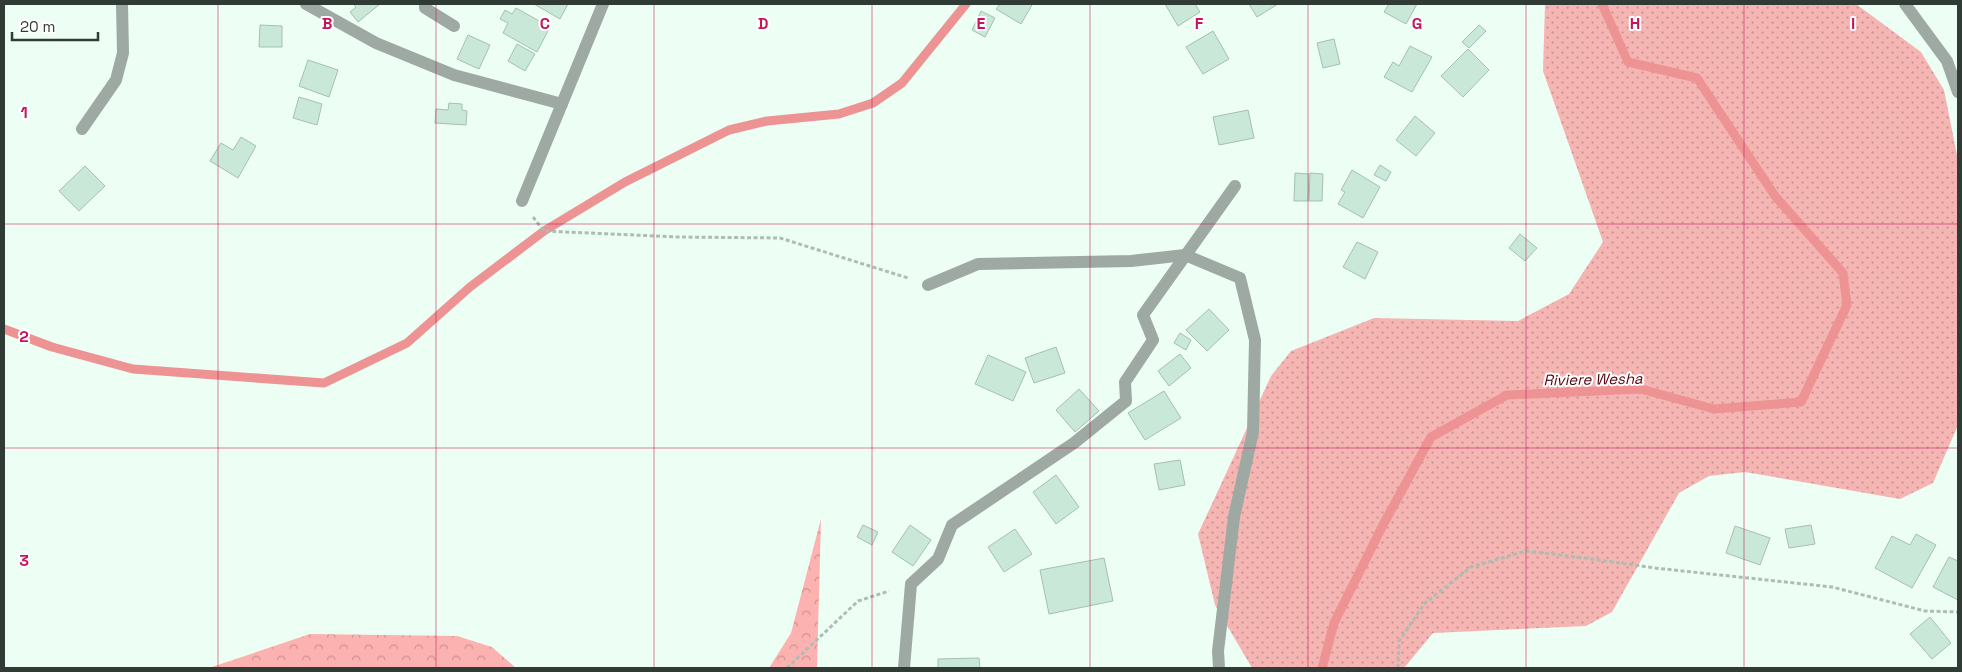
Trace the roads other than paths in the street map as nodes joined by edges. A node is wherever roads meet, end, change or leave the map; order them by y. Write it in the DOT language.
graph roads {
  1 [pos="122,4"];
  2 [pos="306,4"];
  3 [pos="424,4"];
  4 [pos="603,4"];
  5 [pos="1905,4"];
  6 [pos="454,26"];
  7 [pos="1958,92"];
  8 [pos="562,104"];
  9 [pos="82,129"];
  10 [pos="1235,186"];
  11 [pos="522,201"];
  12 [pos="1185,255"];
  13 [pos="928,285"];
  14 [pos="904,668"];
  15 [pos="1219,668"];
  1 -- 9 [label="street"];
  2 -- 8 [label="street"];
  3 -- 6 [label="street"];
  4 -- 8 [label="street"];
  5 -- 7 [label="street"];
  8 -- 11 [label="street"];
  10 -- 12 [label="street"];
  12 -- 13 [label="street"];
  12 -- 14 [label="street"];
  12 -- 15 [label="street"];
}
